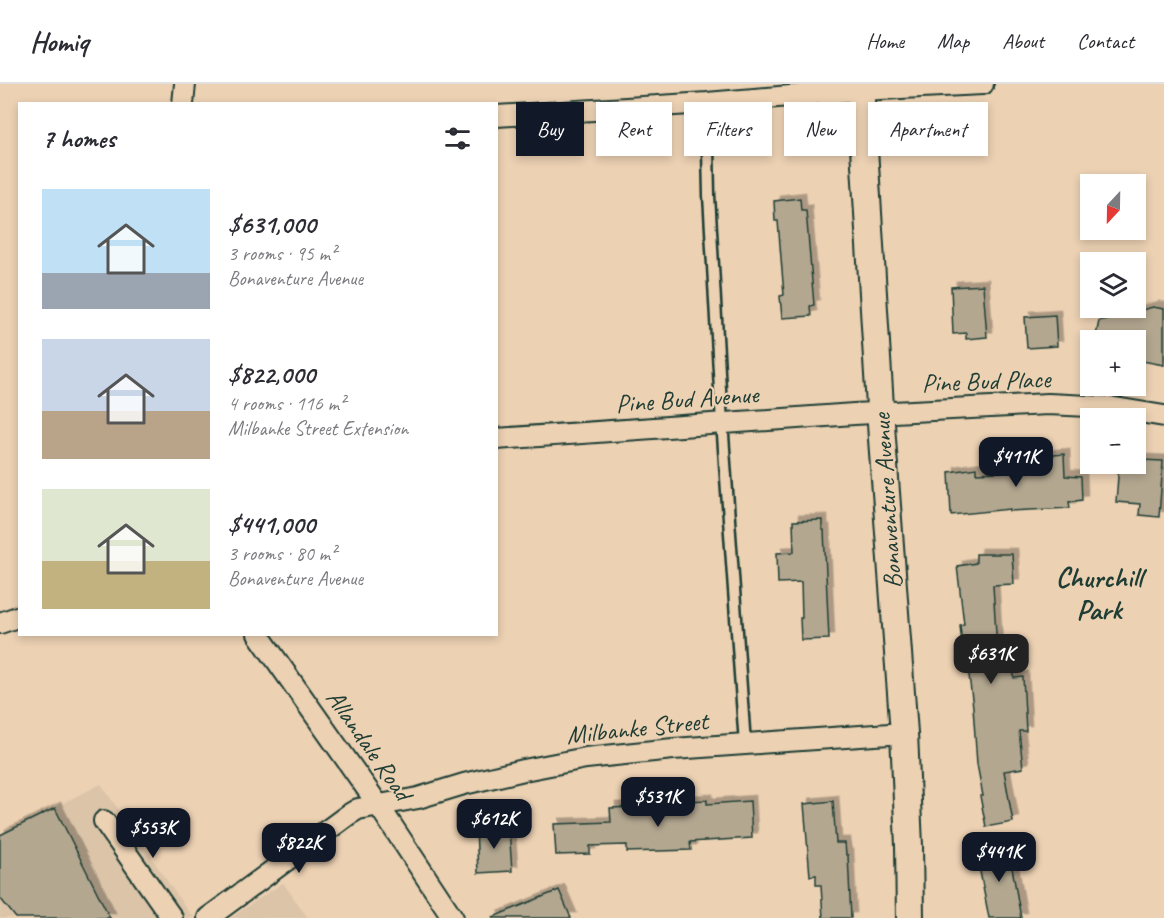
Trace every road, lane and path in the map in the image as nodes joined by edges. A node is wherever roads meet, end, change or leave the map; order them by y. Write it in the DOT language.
graph roads {
  1 [pos="185,84"];
  2 [pos="983,84"];
  3 [pos="860,87"];
  4 [pos="183,102"];
  5 [pos="717,102"];
  6 [pos="684,104"];
  7 [pos="498,116"];
  8 [pos="708,156"];
  9 [pos="881,413"];
  10 [pos="1164,416"];
  11 [pos="723,423"];
  12 [pos="498,439"];
  13 [pos="18,617"];
  14 [pos="0,623"];
  15 [pos="259,636"];
  16 [pos="904,733"];
  17 [pos="745,744"];
  18 [pos="379,806"];
  19 [pos="104,821"];
  20 [pos="172,918"];
  21 [pos="208,918"];
  22 [pos="453,918"];
  23 [pos="910,918"];
  1 -- 4 [label="street"];
  2 -- 3 [label="street"];
  3 -- 5 [label="street"];
  3 -- 9 [label="street, Bonaventure Avenue"];
  6 -- 7 [label="street"];
  8 -- 11 [label="lane"];
  9 -- 10 [label="street, Pine Bud Place"];
  9 -- 11 [label="street, Pine Bud Avenue"];
  9 -- 16 [label="street, Bonaventure Avenue"];
  11 -- 12 [label="street, Pine Bud Avenue"];
  11 -- 17 [label="lane"];
  13 -- 14 [label="street"];
  15 -- 18 [label="street, Allandale Road"];
  16 -- 17 [label="street, Milbanke Street"];
  16 -- 23 [label="street, Bonaventure Avenue"];
  17 -- 18 [label="street, Milbanke Street"];
  18 -- 21 [label="street, Milbanke Street"];
  18 -- 22 [label="street, Allandale Road"];
  19 -- 20 [label="street"];
}
